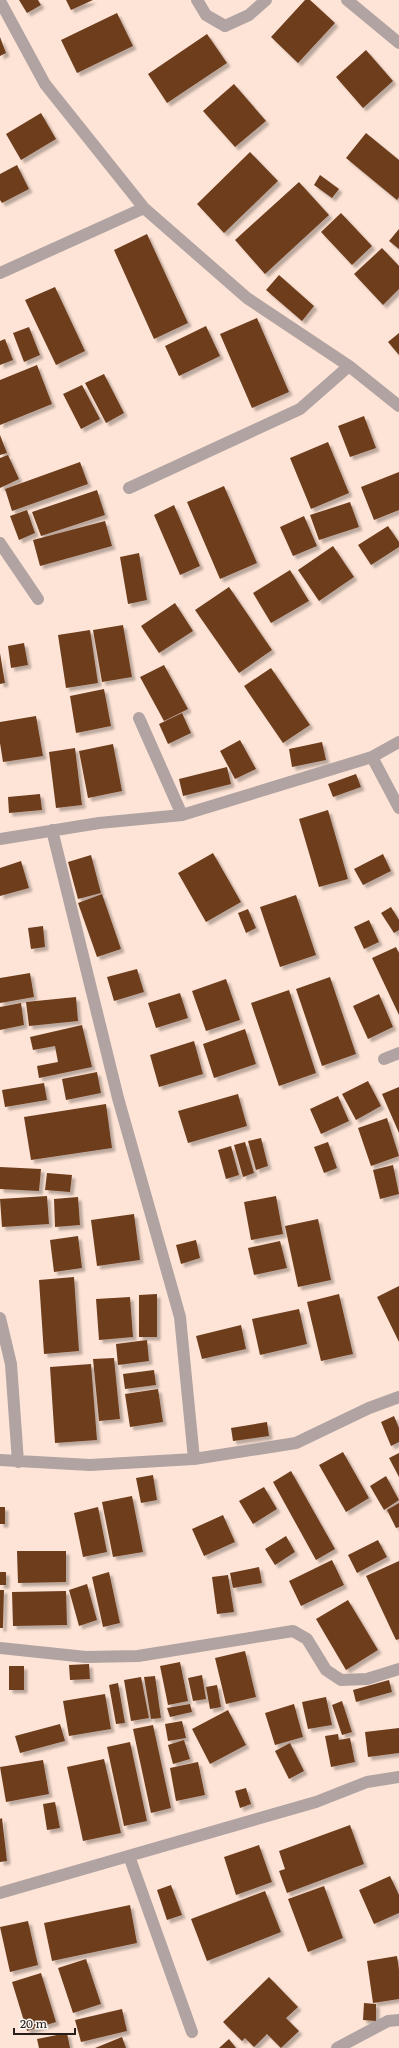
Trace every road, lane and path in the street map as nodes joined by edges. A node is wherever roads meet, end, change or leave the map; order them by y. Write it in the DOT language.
graph roads {
  1 [pos="197,0"];
  2 [pos="266,0"];
  3 [pos="347,0"];
  4 [pos="0,1"];
  5 [pos="399,43"];
  6 [pos="144,208"];
  7 [pos="0,272"];
  8 [pos="349,366"];
  9 [pos="399,406"];
  10 [pos="129,488"];
  11 [pos="0,543"];
  12 [pos="38,599"];
  13 [pos="139,718"];
  14 [pos="399,742"];
  15 [pos="372,757"];
  16 [pos="399,808"];
  17 [pos="182,815"];
  18 [pos="52,830"];
  19 [pos="0,839"];
  20 [pos="399,1053"];
  21 [pos="384,1059"];
  22 [pos="0,1318"];
  23 [pos="399,1397"];
  24 [pos="194,1459"];
  25 [pos="0,1460"];
  26 [pos="18,1462"];
  27 [pos="0,1648"];
  28 [pos="399,1668"];
  29 [pos="399,1777"];
  30 [pos="130,1856"];
  31 [pos="0,1893"];
  32 [pos="399,2020"];
  33 [pos="192,2032"];
  34 [pos="337,2048"];
  1 -- 2 [label="street"];
  3 -- 5 [label="street"];
  4 -- 6 [label="street"];
  6 -- 7 [label="street"];
  6 -- 8 [label="street"];
  8 -- 9 [label="street"];
  8 -- 10 [label="street"];
  11 -- 12 [label="street"];
  13 -- 17 [label="street"];
  14 -- 15 [label="street"];
  15 -- 16 [label="street"];
  15 -- 17 [label="street"];
  17 -- 18 [label="street"];
  18 -- 19 [label="street"];
  18 -- 24 [label="street"];
  20 -- 21 [label="street"];
  22 -- 26 [label="street"];
  23 -- 24 [label="street"];
  24 -- 26 [label="street"];
  25 -- 26 [label="street"];
  27 -- 28 [label="street"];
  29 -- 30 [label="street"];
  30 -- 31 [label="street"];
  30 -- 33 [label="street"];
  32 -- 34 [label="street"];
}
